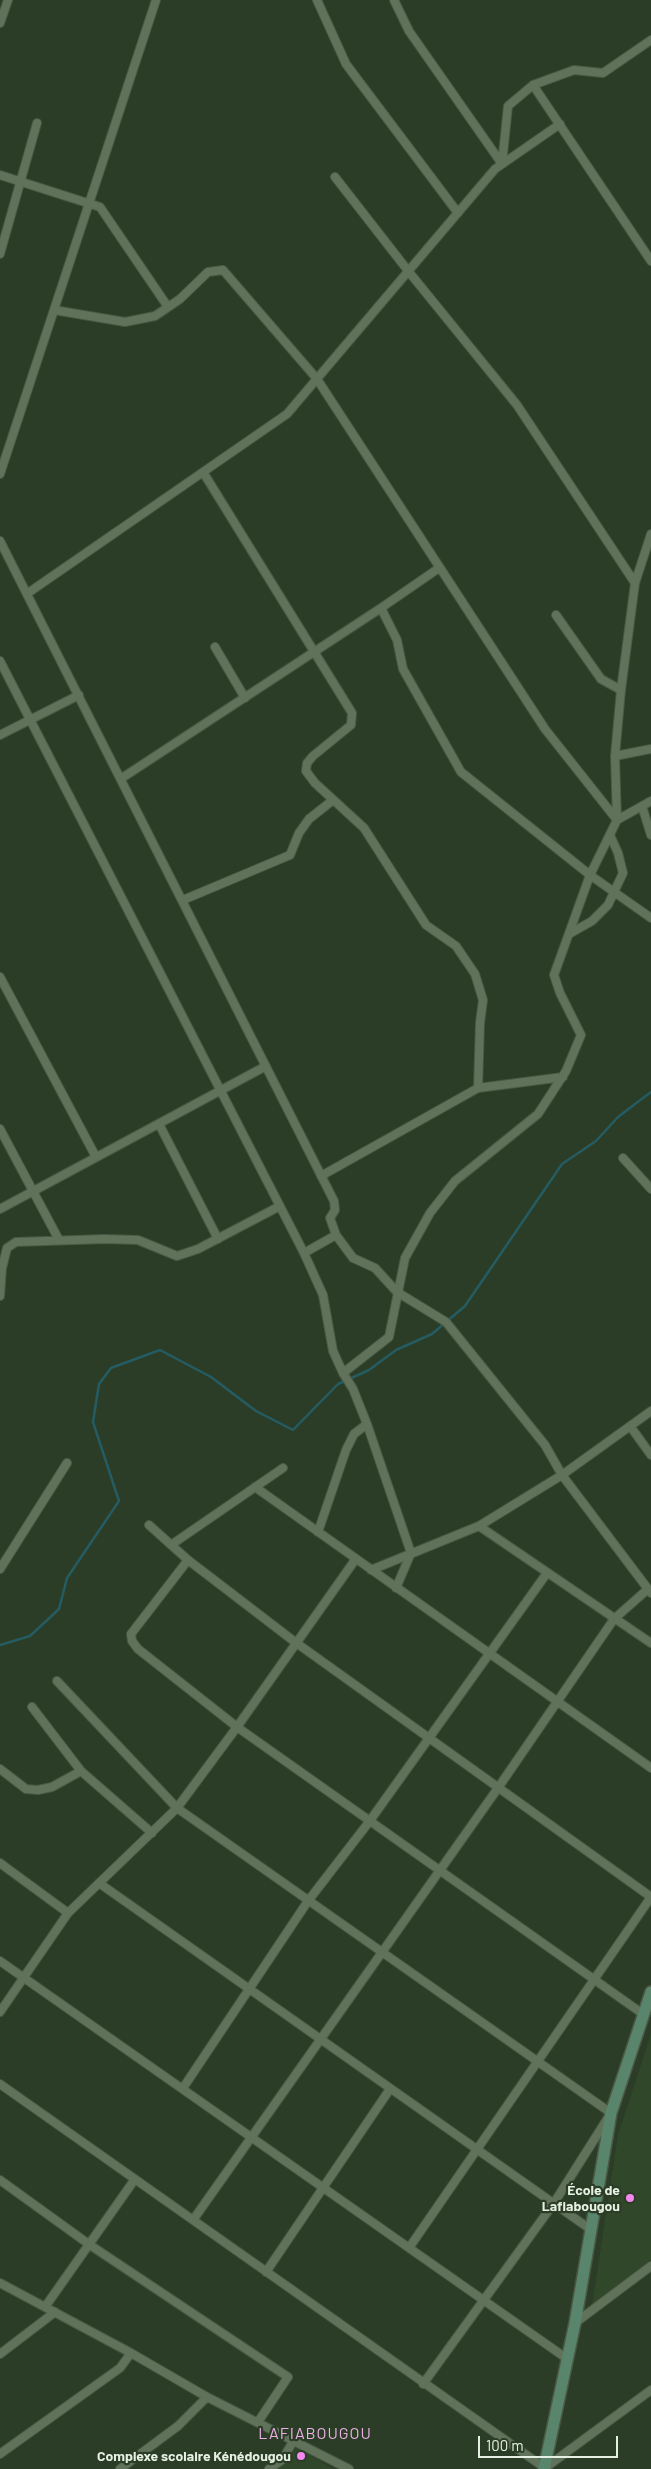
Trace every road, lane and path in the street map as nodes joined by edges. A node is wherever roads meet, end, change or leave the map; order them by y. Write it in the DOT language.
graph roads {
  1 [pos="8,0"];
  2 [pos="156,0"];
  3 [pos="317,0"];
  4 [pos="394,0"];
  5 [pos="0,23"];
  6 [pos="651,40"];
  7 [pos="533,85"];
  8 [pos="37,123"];
  9 [pos="560,124"];
  10 [pos="502,164"];
  11 [pos="0,175"];
  12 [pos="335,177"];
  13 [pos="21,181"];
  14 [pos="89,204"];
  15 [pos="458,213"];
  16 [pos="0,254"];
  17 [pos="651,261"];
  18 [pos="409,272"];
  19 [pos="168,307"];
  20 [pos="54,310"];
  21 [pos="317,379"];
  22 [pos="204,472"];
  23 [pos="0,474"];
  24 [pos="651,534"];
  25 [pos="0,541"];
  26 [pos="3,552"];
  27 [pos="440,568"];
  28 [pos="635,583"];
  29 [pos="28,593"];
  30 [pos="381,608"];
  31 [pos="556,615"];
  32 [pos="215,647"];
  33 [pos="314,650"];
  34 [pos="0,661"];
  35 [pos="621,690"];
  36 [pos="79,695"];
  37 [pos="245,698"];
  38 [pos="30,720"];
  39 [pos="0,735"];
  40 [pos="651,749"];
  41 [pos="615,756"];
  42 [pos="122,778"];
  43 [pos="333,800"];
  44 [pos="651,801"];
  45 [pos="642,806"];
  46 [pos="617,820"];
  47 [pos="610,834"];
  48 [pos="651,835"];
  49 [pos="590,875"];
  50 [pos="614,892"];
  51 [pos="182,900"];
  52 [pos="651,918"];
  53 [pos="569,934"];
  54 [pos="0,977"];
  55 [pos="266,1066"];
  56 [pos="563,1076"];
  57 [pos="478,1088"];
  58 [pos="221,1090"];
  59 [pos="159,1124"];
  60 [pos="0,1129"];
  61 [pos="96,1157"];
  62 [pos="623,1158"];
  63 [pos="321,1176"];
  64 [pos="651,1189"];
  65 [pos="33,1191"];
  66 [pos="280,1206"];
  67 [pos="0,1208"];
  68 [pos="336,1235"];
  69 [pos="218,1239"];
  70 [pos="59,1240"];
  71 [pos="304,1253"];
  72 [pos="397,1292"];
  73 [pos="0,1295"];
  74 [pos="344,1373"];
  75 [pos="651,1411"];
  76 [pos="367,1424"];
  77 [pos="630,1426"];
  78 [pos="651,1455"];
  79 [pos="68,1463"];
  80 [pos="284,1468"];
  81 [pos="562,1475"];
  82 [pos="255,1487"];
  83 [pos="149,1525"];
  84 [pos="479,1526"];
  85 [pos="318,1532"];
  86 [pos="171,1545"];
  87 [pos="411,1553"];
  88 [pos="188,1560"];
  89 [pos="355,1560"];
  90 [pos="0,1569"];
  91 [pos="371,1570"];
  92 [pos="547,1573"];
  93 [pos="396,1588"];
  94 [pos="649,1591"];
  95 [pos="614,1619"];
  96 [pos="295,1642"];
  97 [pos="651,1642"];
  98 [pos="487,1654"];
  99 [pos="57,1681"];
  100 [pos="557,1703"];
  101 [pos="32,1707"];
  102 [pos="238,1727"];
  103 [pos="428,1738"];
  104 [pos="651,1768"];
  105 [pos="0,1769"];
  106 [pos="81,1771"];
  107 [pos="498,1788"];
  108 [pos="177,1808"];
  109 [pos="369,1822"];
  110 [pos="152,1833"];
  111 [pos="0,1863"];
  112 [pos="440,1869"];
  113 [pos="99,1883"];
  114 [pos="651,1897"];
  115 [pos="308,1901"];
  116 [pos="68,1913"];
  117 [pos="381,1953"];
  118 [pos="0,1960"];
  119 [pos="24,1979"];
  120 [pos="594,1979"];
  121 [pos="247,1989"];
  122 [pos="651,1992"];
  123 [pos="0,2012"];
  124 [pos="644,2014"];
  125 [pos="319,2039"];
  126 [pos="536,2063"];
  127 [pos="0,2084"];
  128 [pos="182,2088"];
  129 [pos="390,2088"];
  130 [pos="611,2113"];
  131 [pos="251,2138"];
  132 [pos="476,2149"];
  133 [pos="135,2179"];
  134 [pos="0,2180"];
  135 [pos="323,2187"];
  136 [pos="554,2203"];
  137 [pos="192,2220"];
  138 [pos="590,2229"];
  139 [pos="90,2244"];
  140 [pos="408,2248"];
  141 [pos="651,2266"];
  142 [pos="266,2272"];
  143 [pos="0,2283"];
  144 [pos="484,2302"];
  145 [pos="45,2307"];
  146 [pos="55,2312"];
  147 [pos="575,2324"];
  148 [pos="131,2353"];
  149 [pos="0,2354"];
  150 [pos="566,2358"];
  151 [pos="423,2384"];
  152 [pos="651,2390"];
  153 [pos="207,2397"];
  154 [pos="258,2422"];
  155 [pos="294,2440"];
  156 [pos="0,2454"];
  157 [pos="545,2468"];
  158 [pos="120,2469"];
  159 [pos="269,2469"];
  160 [pos="349,2469"];
  1 -- 5 [label="street"];
  2 -- 14 [label="street"];
  3 -- 15 [label="street"];
  4 -- 10 [label="street"];
  6 -- 7 [label="street"];
  7 -- 9 [label="street"];
  7 -- 10 [label="street"];
  8 -- 13 [label="street"];
  9 -- 10 [label="street"];
  9 -- 17 [label="street"];
  10 -- 15 [label="street"];
  11 -- 13 [label="street"];
  12 -- 18 [label="street"];
  13 -- 14 [label="street"];
  13 -- 16 [label="street"];
  14 -- 19 [label="street"];
  14 -- 20 [label="street"];
  15 -- 18 [label="street"];
  18 -- 21 [label="street"];
  18 -- 28 [label="street"];
  19 -- 20 [label="street"];
  19 -- 21 [label="street"];
  20 -- 23 [label="street"];
  21 -- 22 [label="street"];
  21 -- 27 [label="street"];
  22 -- 29 [label="street"];
  22 -- 33 [label="street"];
  24 -- 28 [label="street"];
  25 -- 26 [label="street"];
  26 -- 29 [label="street"];
  27 -- 30 [label="street"];
  27 -- 46 [label="street"];
  28 -- 35 [label="street"];
  29 -- 36 [label="street"];
  30 -- 33 [label="street"];
  30 -- 49 [label="street"];
  31 -- 35 [label="street"];
  32 -- 37 [label="street"];
  33 -- 37 [label="street"];
  33 -- 43 [label="street"];
  34 -- 38 [label="street"];
  35 -- 41 [label="street"];
  36 -- 38 [label="street"];
  36 -- 42 [label="street"];
  37 -- 42 [label="street"];
  38 -- 39 [label="street"];
  38 -- 58 [label="street"];
  40 -- 41 [label="street"];
  41 -- 46 [label="street"];
  42 -- 51 [label="street"];
  43 -- 51 [label="street"];
  43 -- 57 [label="street"];
  44 -- 45 [label="street"];
  45 -- 46 [label="street"];
  45 -- 48 [label="street"];
  46 -- 47 [label="street"];
  47 -- 49 [label="street"];
  47 -- 50 [label="street"];
  49 -- 50 [label="street"];
  49 -- 53 [label="street"];
  50 -- 52 [label="street"];
  50 -- 53 [label="street"];
  51 -- 55 [label="street"];
  53 -- 56 [label="street"];
  54 -- 61 [label="street"];
  55 -- 58 [label="street"];
  55 -- 63 [label="street"];
  56 -- 57 [label="street"];
  56 -- 72 [label="street"];
  57 -- 63 [label="street"];
  58 -- 59 [label="street"];
  58 -- 66 [label="street"];
  59 -- 61 [label="street"];
  59 -- 69 [label="street"];
  60 -- 65 [label="street"];
  61 -- 65 [label="street"];
  62 -- 64 [label="street"];
  63 -- 68 [label="street"];
  65 -- 67 [label="street"];
  65 -- 70 [label="street"];
  66 -- 69 [label="street"];
  66 -- 71 [label="street"];
  68 -- 71 [label="street"];
  68 -- 72 [label="street"];
  69 -- 70 [label="street"];
  70 -- 73 [label="street"];
  71 -- 74 [label="street"];
  72 -- 74 [label="street"];
  72 -- 81 [label="street"];
  74 -- 76 [label="street"];
  75 -- 77 [label="street"];
  76 -- 85 [label="street"];
  76 -- 87 [label="street"];
  77 -- 78 [label="street"];
  77 -- 81 [label="street"];
  79 -- 90 [label="street"];
  80 -- 82 [label="street"];
  81 -- 84 [label="street"];
  81 -- 94 [label="street"];
  82 -- 85 [label="street"];
  82 -- 86 [label="street"];
  83 -- 86 [label="street"];
  84 -- 87 [label="street"];
  84 -- 92 [label="street"];
  85 -- 89 [label="street"];
  86 -- 88 [label="street"];
  87 -- 91 [label="street"];
  87 -- 93 [label="street"];
  88 -- 96 [label="street"];
  88 -- 102 [label="street"];
  89 -- 91 [label="street"];
  89 -- 96 [label="street"];
  91 -- 93 [label="street"];
  92 -- 95 [label="street"];
  92 -- 98 [label="street"];
  93 -- 98 [label="street"];
  94 -- 95 [label="street"];
  95 -- 97 [label="street"];
  95 -- 100 [label="street"];
  96 -- 102 [label="street"];
  96 -- 103 [label="street"];
  98 -- 100 [label="street"];
  98 -- 103 [label="street"];
  99 -- 108 [label="street"];
  100 -- 104 [label="street"];
  100 -- 107 [label="street"];
  101 -- 106 [label="street"];
  102 -- 108 [label="street"];
  102 -- 109 [label="street"];
  103 -- 107 [label="street"];
  103 -- 109 [label="street"];
  105 -- 106 [label="street"];
  106 -- 110 [label="street"];
  107 -- 112 [label="street"];
  107 -- 114 [label="street"];
  108 -- 110 [label="street"];
  108 -- 115 [label="street"];
  109 -- 112 [label="street"];
  109 -- 115 [label="street"];
  110 -- 113 [label="street"];
  111 -- 116 [label="street"];
  112 -- 117 [label="street"];
  112 -- 120 [label="street"];
  113 -- 116 [label="street"];
  113 -- 121 [label="street"];
  114 -- 120 [label="street"];
  115 -- 117 [label="street"];
  115 -- 121 [label="street"];
  116 -- 119 [label="street"];
  117 -- 125 [label="street"];
  117 -- 126 [label="street"];
  118 -- 119 [label="street"];
  119 -- 123 [label="street"];
  119 -- 128 [label="street"];
  120 -- 124 [label="street"];
  120 -- 126 [label="street"];
  121 -- 125 [label="street"];
  121 -- 128 [label="street"];
  122 -- 124 [label="street"];
  124 -- 130 [label="street"];
  125 -- 129 [label="street"];
  125 -- 131 [label="street"];
  126 -- 130 [label="street"];
  126 -- 132 [label="street"];
  127 -- 133 [label="street"];
  128 -- 131 [label="street"];
  129 -- 132 [label="street"];
  129 -- 135 [label="street"];
  130 -- 136 [label="street"];
  130 -- 138 [label="street"];
  131 -- 135 [label="street"];
  131 -- 137 [label="street"];
  132 -- 136 [label="street"];
  132 -- 140 [label="street"];
  133 -- 137 [label="street"];
  133 -- 139 [label="street"];
  134 -- 139 [label="street"];
  135 -- 140 [label="street"];
  135 -- 142 [label="street"];
  136 -- 138 [label="street"];
  136 -- 144 [label="street"];
  137 -- 142 [label="street"];
  138 -- 147 [label="street"];
  139 -- 145 [label="street"];
  139 -- 154 [label="street"];
  140 -- 144 [label="street"];
  141 -- 147 [label="street"];
  142 -- 151 [label="street"];
  143 -- 145 [label="street"];
  144 -- 150 [label="street"];
  144 -- 151 [label="street"];
  145 -- 146 [label="street"];
  146 -- 148 [label="street"];
  146 -- 149 [label="street"];
  147 -- 150 [label="street"];
  148 -- 153 [label="street"];
  148 -- 156 [label="street"];
  150 -- 157 [label="street"];
  151 -- 157 [label="street"];
  152 -- 157 [label="street"];
  153 -- 154 [label="street"];
  153 -- 158 [label="street"];
  154 -- 155 [label="street"];
  155 -- 159 [label="street"];
  155 -- 160 [label="street"];
}
